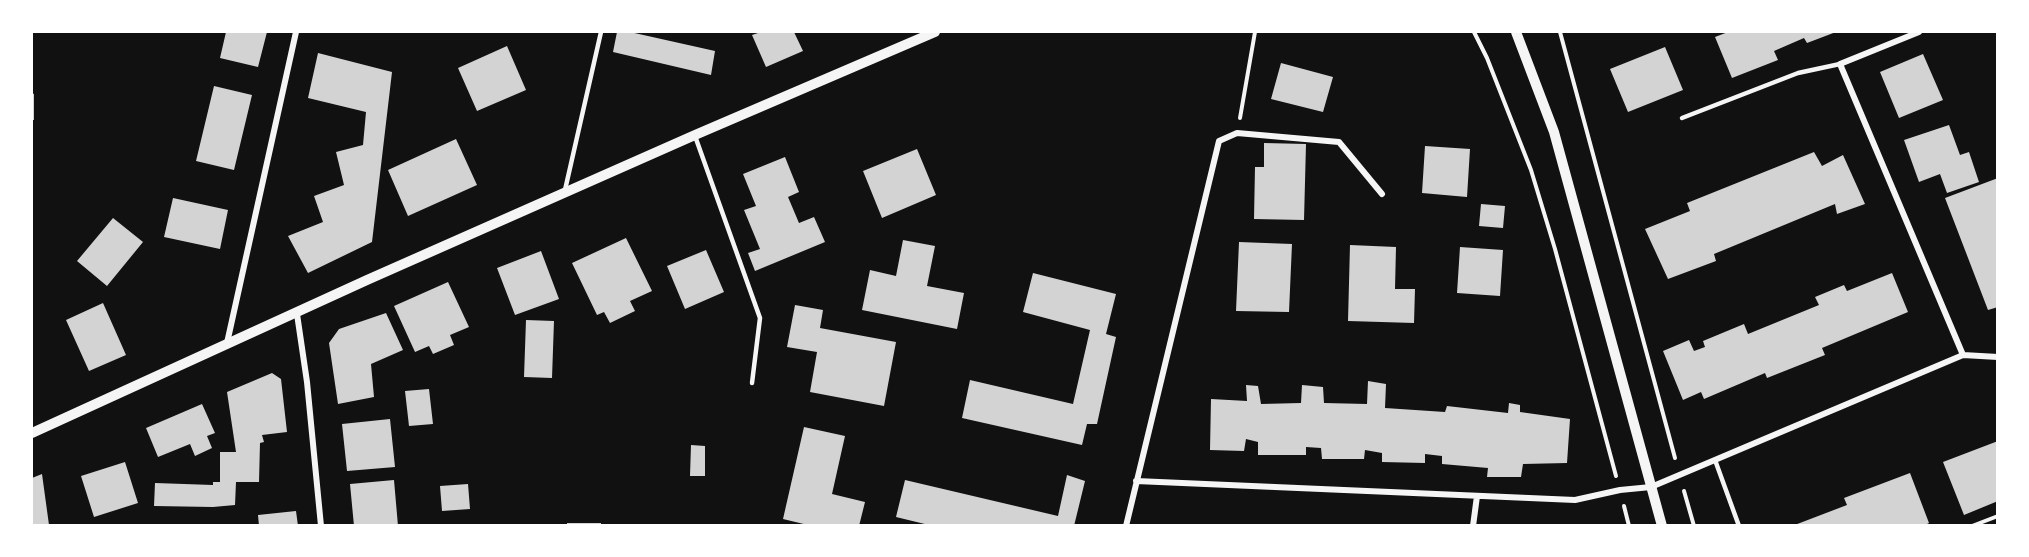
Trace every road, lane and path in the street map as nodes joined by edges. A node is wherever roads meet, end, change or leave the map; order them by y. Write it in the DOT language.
graph roads {
  1 [pos="296,32"];
  2 [pos="601,32"];
  3 [pos="935,32"];
  4 [pos="1255,32"];
  5 [pos="1474,32"];
  6 [pos="1516,32"];
  7 [pos="1560,32"];
  8 [pos="1919,32"];
  9 [pos="1840,64"];
  10 [pos="1682,118"];
  11 [pos="1237,133"];
  12 [pos="695,135"];
  13 [pos="565,193"];
  14 [pos="1382,194"];
  15 [pos="297,314"];
  16 [pos="227,344"];
  17 [pos="1963,355"];
  18 [pos="1998,357"];
  19 [pos="752,383"];
  20 [pos="32,433"];
  21 [pos="1715,460"];
  22 [pos="1680,475"];
  23 [pos="1137,482"];
  24 [pos="1652,487"];
  25 [pos="1620,490"];
  26 [pos="1477,496"];
  27 [pos="1998,516"];
  28 [pos="321,525"];
  29 [pos="1126,525"];
  30 [pos="1473,525"];
  31 [pos="1629,525"];
  32 [pos="1662,525"];
  33 [pos="1694,525"];
  34 [pos="1739,525"];
  35 [pos="1972,525"];
  1 -- 16 [label="street"];
  2 -- 13 [label="lane"];
  3 -- 12 [label="street"];
  4 -- 11 [label="path"];
  5 -- 25 [label="path"];
  6 -- 24 [label="street"];
  7 -- 22 [label="path"];
  8 -- 9 [label="street"];
  9 -- 10 [label="lane"];
  9 -- 17 [label="street"];
  11 -- 14 [label="street"];
  11 -- 23 [label="street"];
  12 -- 13 [label="street"];
  12 -- 19 [label="lane"];
  13 -- 15 [label="street"];
  15 -- 16 [label="street"];
  15 -- 28 [label="street"];
  16 -- 20 [label="street"];
  17 -- 18 [label="street"];
  17 -- 21 [label="street"];
  21 -- 22 [label="street"];
  21 -- 34 [label="lane"];
  22 -- 24 [label="street"];
  22 -- 33 [label="path"];
  23 -- 26 [label="street"];
  23 -- 29 [label="street"];
  24 -- 25 [label="street"];
  24 -- 32 [label="street"];
  25 -- 26 [label="street"];
  25 -- 31 [label="path"];
  26 -- 30 [label="street"];
  27 -- 35 [label="path"];
}
